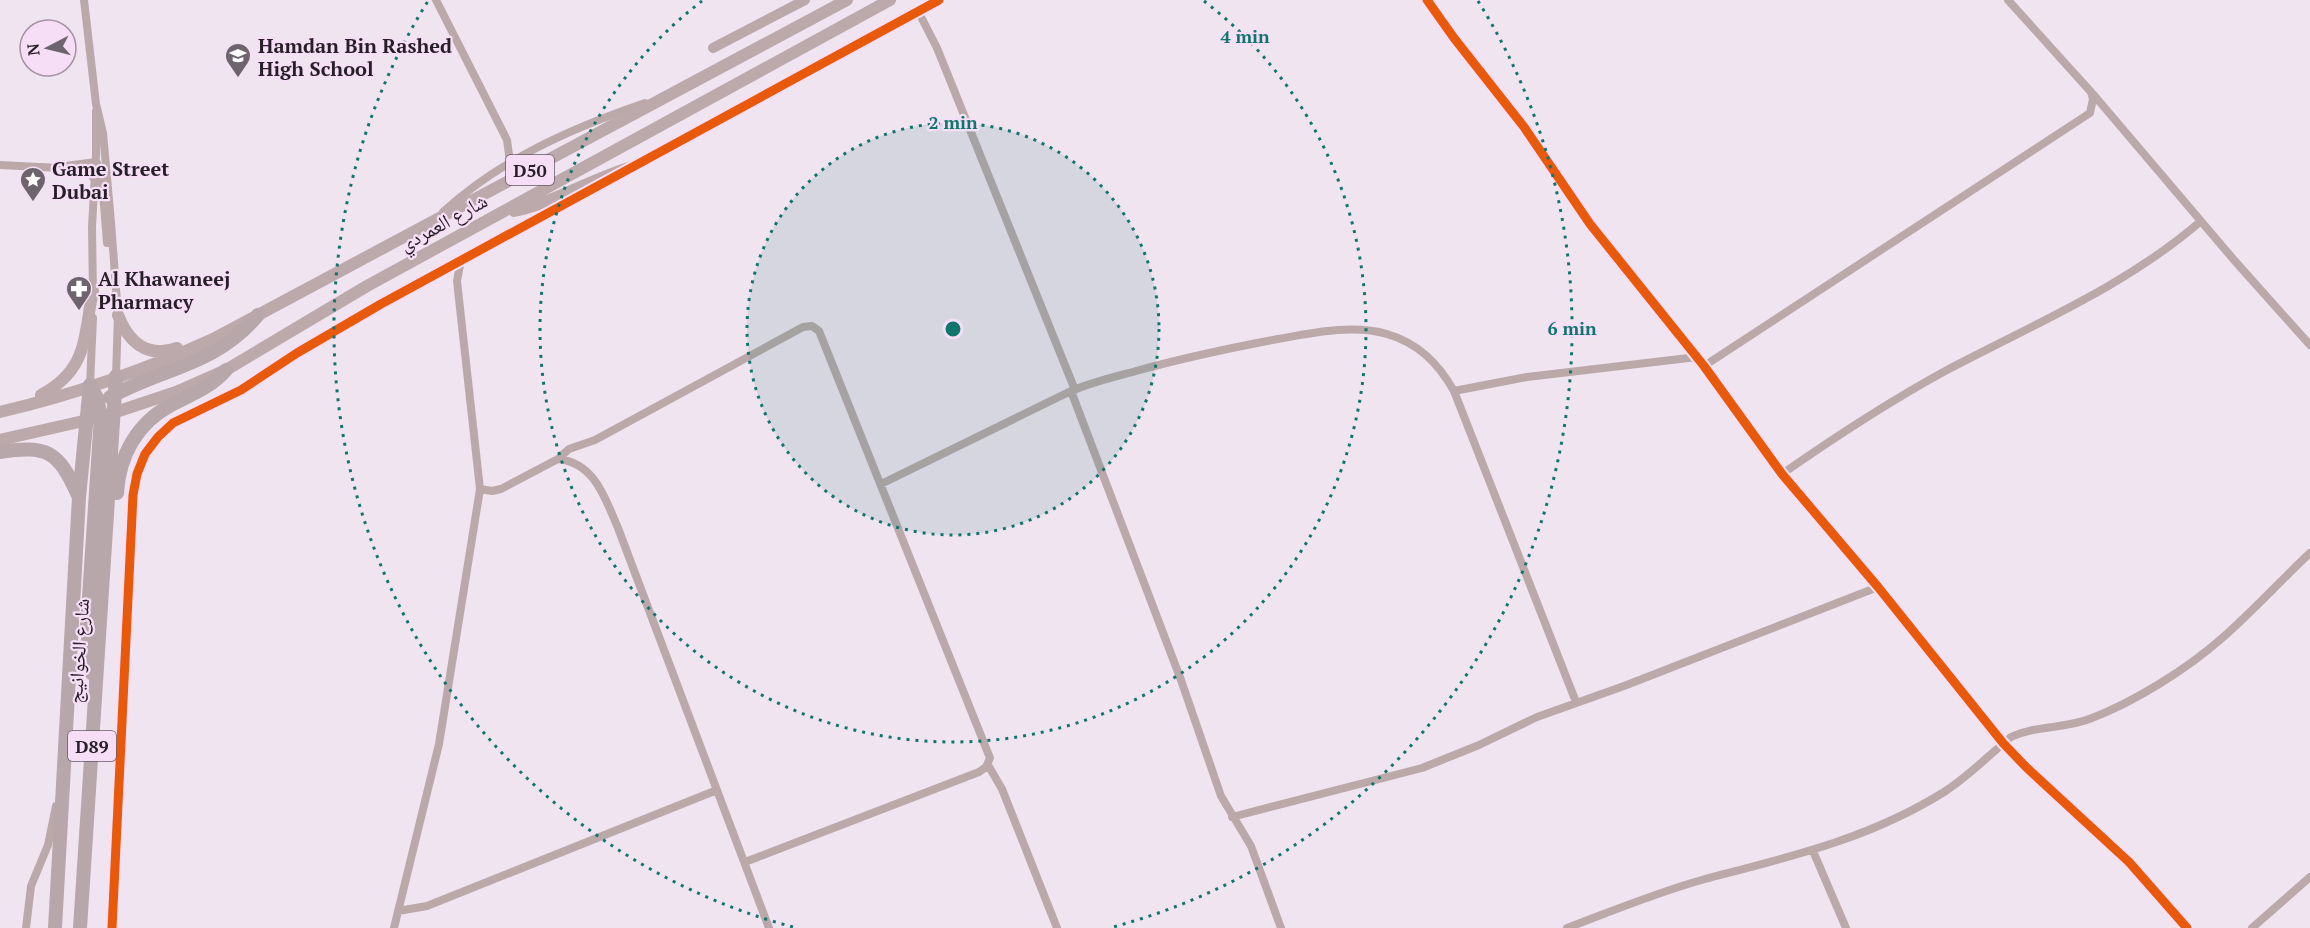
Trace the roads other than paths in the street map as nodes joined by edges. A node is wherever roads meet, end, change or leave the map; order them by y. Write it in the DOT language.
graph roads {
  1 [pos="84,0"];
  2 [pos="436,0"];
  3 [pos="805,0"];
  4 [pos="847,0"];
  5 [pos="890,0"];
  6 [pos="939,0"];
  7 [pos="1427,0"];
  8 [pos="2008,0"];
  9 [pos="918,11"];
  10 [pos="713,48"];
  11 [pos="2091,92"];
  12 [pos="672,94"];
  13 [pos="96,104"];
  14 [pos="96,162"];
  15 [pos="510,162"];
  16 [pos="0,165"];
  17 [pos="58,167"];
  18 [pos="632,167"];
  19 [pos="95,180"];
  20 [pos="501,213"];
  21 [pos="2201,221"];
  22 [pos="431,223"];
  23 [pos="461,260"];
  24 [pos="439,272"];
  25 [pos="457,281"];
  26 [pos="93,291"];
  27 [pos="116,291"];
  28 [pos="118,315"];
  29 [pos="258,315"];
  30 [pos="213,339"];
  31 [pos="2310,345"];
  32 [pos="1697,357"];
  33 [pos="1704,366"];
  34 [pos="226,370"];
  35 [pos="116,376"];
  36 [pos="90,385"];
  37 [pos="1073,391"];
  38 [pos="1454,391"];
  39 [pos="115,394"];
  40 [pos="19,407"];
  41 [pos="105,411"];
  42 [pos="0,412"];
  43 [pos="86,421"];
  44 [pos="0,440"];
  45 [pos="0,452"];
  46 [pos="558,459"];
  47 [pos="1782,474"];
  48 [pos="881,484"];
  49 [pos="480,489"];
  50 [pos="79,497"];
  51 [pos="106,521"];
  52 [pos="2310,553"];
  53 [pos="1878,587"];
  54 [pos="95,692"];
  55 [pos="1576,702"];
  56 [pos="2003,743"];
  57 [pos="988,765"];
  58 [pos="63,787"];
  59 [pos="717,790"];
  60 [pos="1232,817"];
  61 [pos="1814,851"];
  62 [pos="745,862"];
  63 [pos="2310,877"];
  64 [pos="398,911"];
  65 [pos="27,928"];
  66 [pos="55,928"];
  67 [pos="80,928"];
  68 [pos="112,928"];
  69 [pos="394,928"];
  70 [pos="769,928"];
  71 [pos="1057,928"];
  72 [pos="1281,928"];
  73 [pos="1566,928"];
  74 [pos="1846,928"];
  75 [pos="2187,928"];
  76 [pos="2252,928"];
  1 -- 13 [label="street"];
  2 -- 15 [label="street"];
  3 -- 10 [label="street"];
  4 -- 12 [label="main road, شارع العمردي / D50"];
  5 -- 20 [label="main road, شارع العمردي / D50"];
  6 -- 9 [label="street"];
  7 -- 32 [label="street"];
  8 -- 11 [label="street"];
  9 -- 18 [label="street"];
  9 -- 37 [label="street"];
  11 -- 21 [label="street"];
  11 -- 33 [label="street"];
  12 -- 15 [label="street"];
  12 -- 22 [label="main road, شارع العمردي / D50"];
  13 -- 14 [label="street"];
  13 -- 27 [label="street"];
  14 -- 17 [label="street"];
  14 -- 19 [label="street"];
  14 -- 27 [label="street"];
  15 -- 22 [label="street"];
  16 -- 17 [label="street"];
  17 -- 19 [label="street"];
  18 -- 20 [label="main road"];
  18 -- 23 [label="street"];
  19 -- 26 [label="street"];
  20 -- 34 [label="main road, شارع العمردي / D50"];
  21 -- 31 [label="street"];
  21 -- 47 [label="street"];
  22 -- 29 [label="main road, شارع العمردي / D50"];
  23 -- 24 [label="street"];
  23 -- 25 [label="street"];
  24 -- 25 [label="street"];
  24 -- 68 [label="street"];
  25 -- 49 [label="street"];
  26 -- 36 [label="street"];
  26 -- 40 [label="main road"];
  27 -- 28 [label="street"];
  28 -- 30 [label="main road"];
  28 -- 35 [label="street"];
  29 -- 30 [label="main road, شارع العمردي / D50"];
  29 -- 39 [label="highway"];
  30 -- 35 [label="main road, شارع العمردي / D50"];
  32 -- 33 [label="street"];
  32 -- 38 [label="street"];
  33 -- 47 [label="street"];
  34 -- 41 [label="main road, شارع العمردي / D50"];
  34 -- 51 [label="highway"];
  35 -- 36 [label="main road, شارع العمردي / D50"];
  35 -- 39 [label="highway"];
  36 -- 40 [label="main road, شارع العمردي / D50"];
  36 -- 41 [label="highway"];
  36 -- 43 [label="highway, شارع الخوانيج"];
  37 -- 38 [label="street"];
  37 -- 48 [label="street"];
  37 -- 60 [label="street"];
  38 -- 55 [label="street"];
  39 -- 41 [label="highway"];
  40 -- 42 [label="main road, شارع العمردي / D50"];
  41 -- 43 [label="highway"];
  41 -- 51 [label="highway, شارع الخوانيج / D89"];
  41 -- 54 [label="highway"];
  43 -- 44 [label="main road"];
  43 -- 50 [label="highway, شارع الخوانيج"];
  45 -- 50 [label="highway"];
  46 -- 48 [label="street"];
  46 -- 49 [label="street"];
  46 -- 59 [label="street"];
  47 -- 53 [label="street"];
  48 -- 57 [label="street"];
  49 -- 64 [label="street"];
  50 -- 58 [label="highway, شارع الخوانيج"];
  51 -- 54 [label="highway, شارع الخوانيج / D89"];
  52 -- 56 [label="street"];
  53 -- 55 [label="street"];
  53 -- 56 [label="street"];
  54 -- 67 [label="highway, شارع الخوانيج / D89"];
  55 -- 60 [label="street"];
  56 -- 61 [label="street"];
  56 -- 75 [label="street"];
  57 -- 62 [label="street"];
  57 -- 71 [label="street"];
  58 -- 65 [label="street"];
  58 -- 66 [label="highway, شارع الخوانيج"];
  59 -- 62 [label="street"];
  59 -- 64 [label="street"];
  60 -- 72 [label="street"];
  61 -- 73 [label="street"];
  61 -- 74 [label="street"];
  62 -- 70 [label="street"];
  63 -- 76 [label="street"];
  64 -- 69 [label="street"];
}
